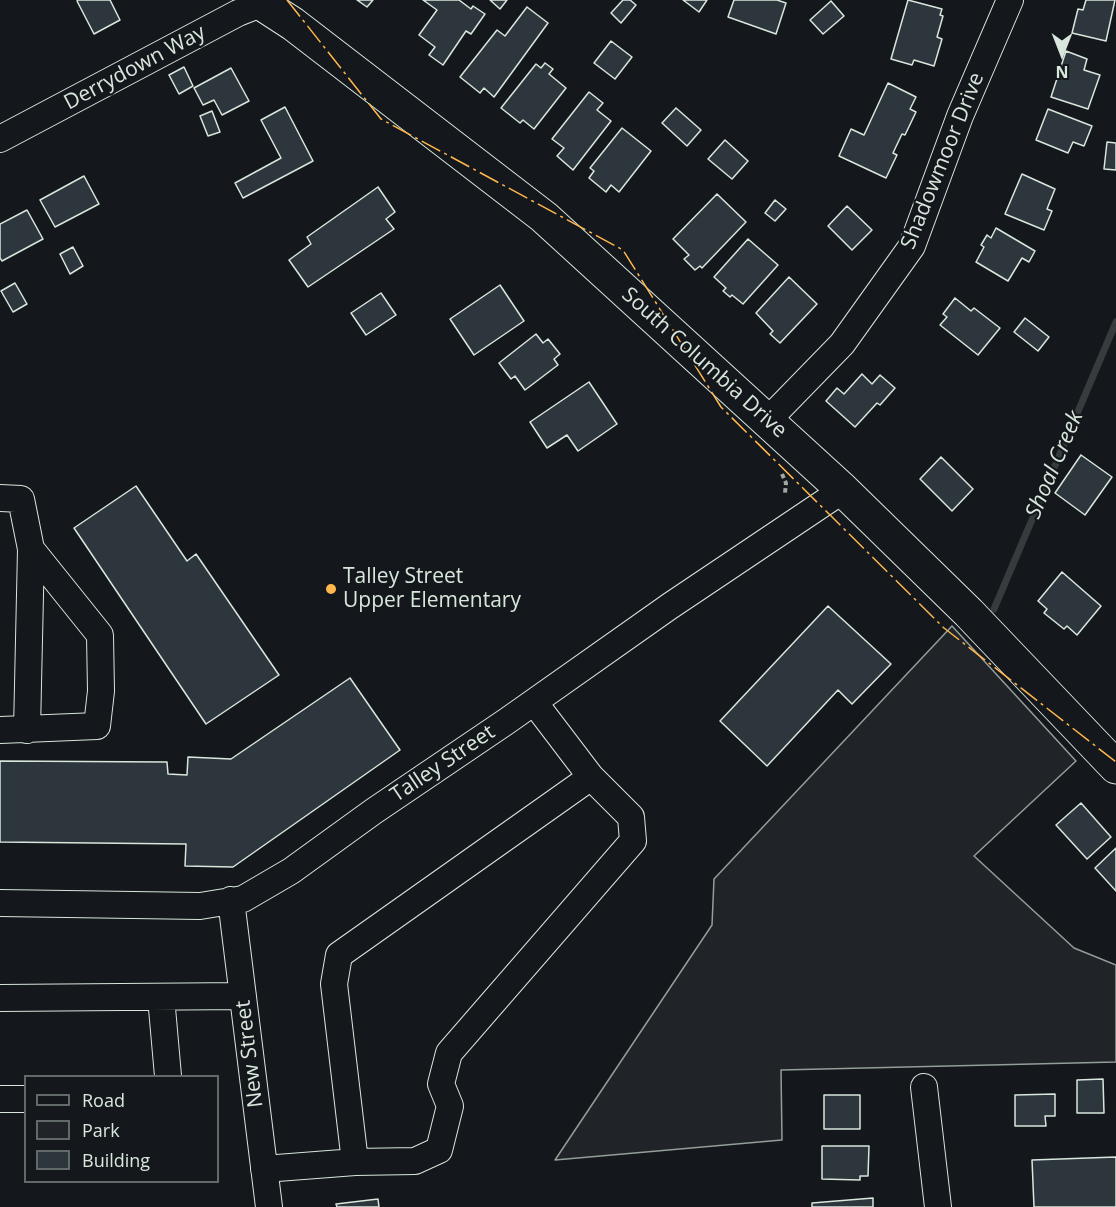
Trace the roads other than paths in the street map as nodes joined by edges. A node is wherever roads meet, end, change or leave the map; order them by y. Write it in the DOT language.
graph roads {
  1 [pos="1010,0"];
  2 [pos="262,1"];
  3 [pos="0,139"];
  4 [pos="766,421"];
  5 [pos="843,490"];
  6 [pos="0,498"];
  7 [pos="31,549"];
  8 [pos="534,702"];
  9 [pos="0,730"];
  10 [pos="27,730"];
  11 [pos="1116,767"];
  12 [pos="591,777"];
  13 [pos="231,900"];
  14 [pos="0,903"];
  15 [pos="243,996"];
  16 [pos="161,997"];
  17 [pos="0,998"];
  18 [pos="168,1075"];
  19 [pos="924,1087"];
  20 [pos="0,1099"];
  21 [pos="24,1099"];
  22 [pos="354,1162"];
  23 [pos="264,1169"];
  24 [pos="269,1207"];
  25 [pos="938,1207"];
  1 -- 4 [label="street, Shadowmoor Drive"];
  2 -- 3 [label="street, Derrydown Way"];
  2 -- 4 [label="main road, South Columbia Drive"];
  4 -- 5 [label="main road, South Columbia Drive"];
  5 -- 8 [label="street, Talley Street"];
  5 -- 11 [label="main road, South Columbia Drive"];
  6 -- 7 [label="street"];
  7 -- 10 [label="street"];
  7 -- 10 [label="street"];
  8 -- 12 [label="street"];
  8 -- 13 [label="street, Talley Street"];
  9 -- 10 [label="street"];
  12 -- 22 [label="street"];
  12 -- 22 [label="street"];
  13 -- 14 [label="street, Talley Street"];
  13 -- 15 [label="street, New Street"];
  15 -- 16 [label="street"];
  15 -- 23 [label="street, New Street"];
  16 -- 17 [label="street"];
  16 -- 18 [label="street"];
  19 -- 25 [label="street"];
  20 -- 21 [label="street"];
  22 -- 23 [label="street"];
  23 -- 24 [label="street, New Street"];
}
